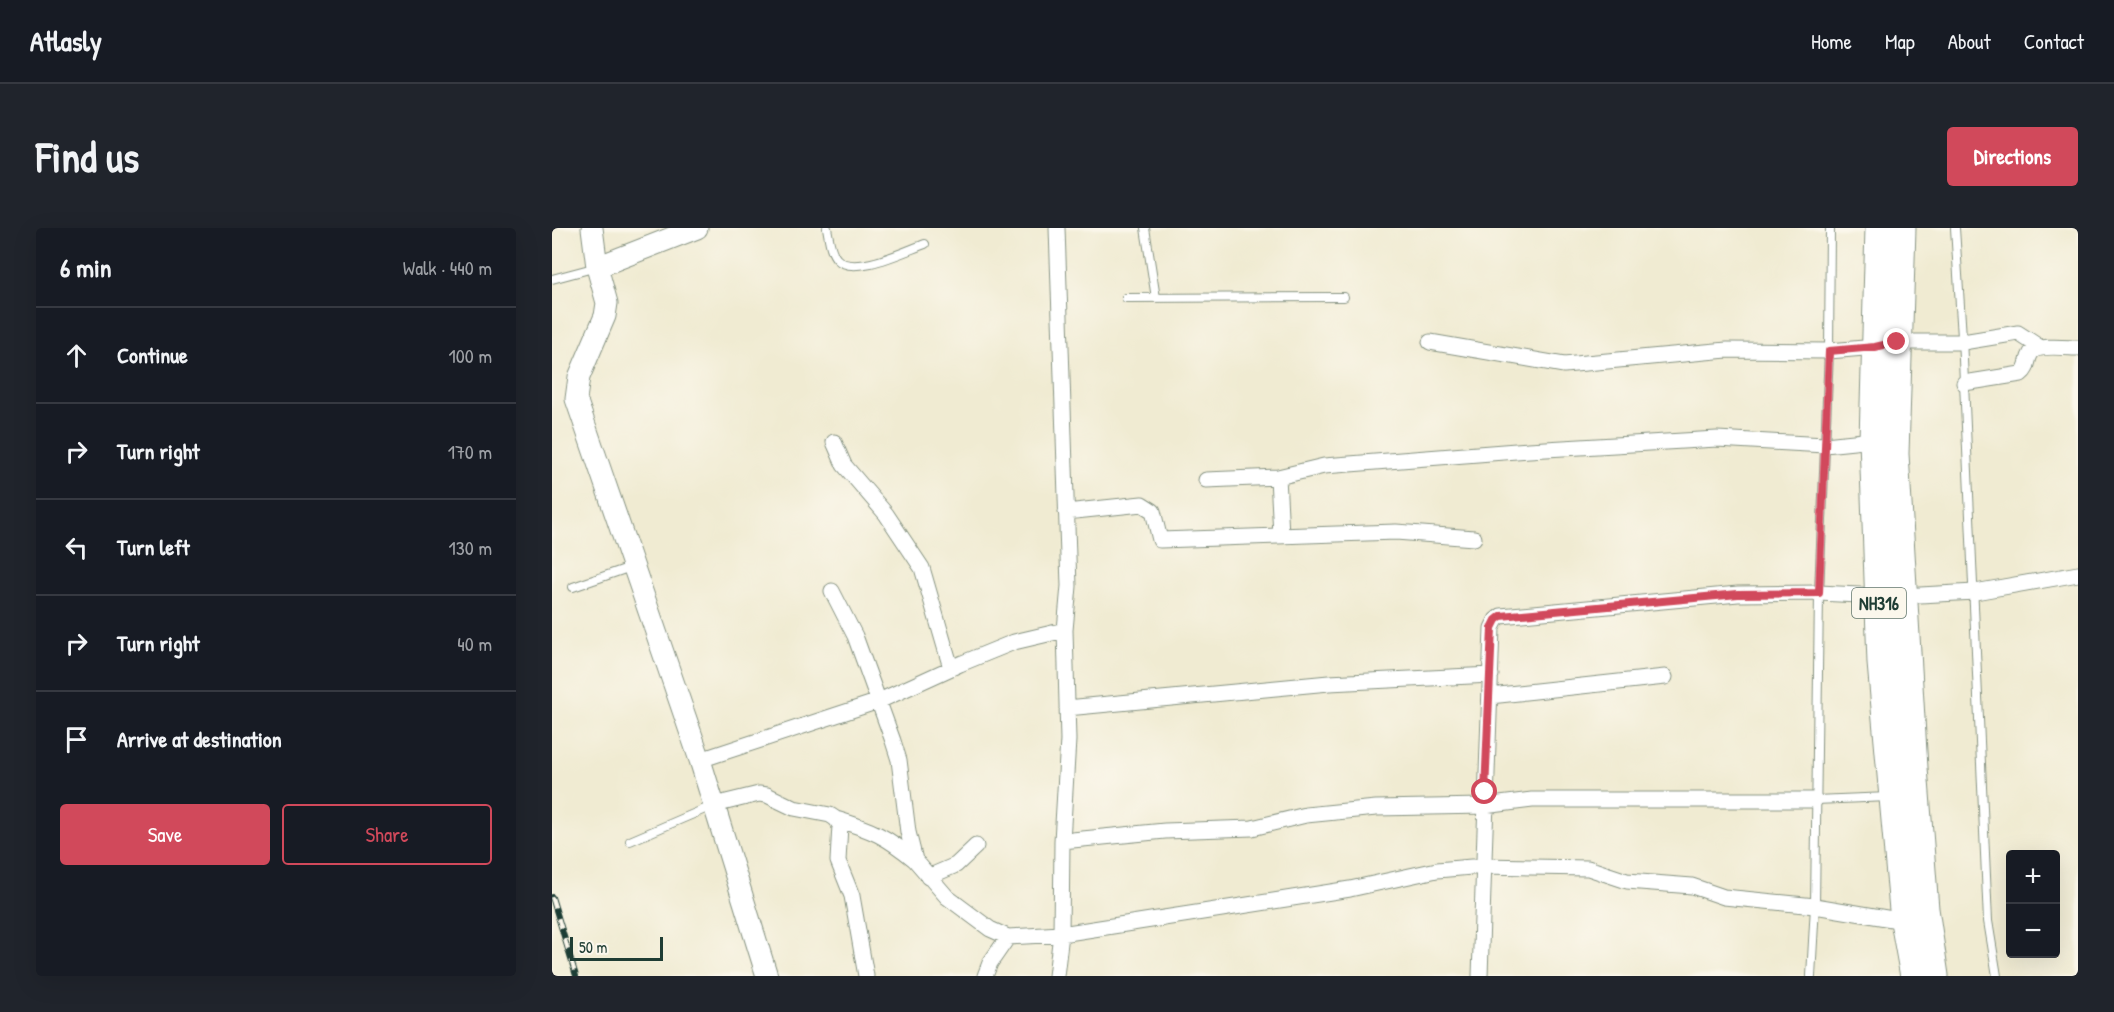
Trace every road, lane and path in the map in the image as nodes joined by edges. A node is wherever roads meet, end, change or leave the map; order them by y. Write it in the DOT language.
graph roads {
  1 [pos="592,228"];
  2 [pos="698,228"];
  3 [pos="827,228"];
  4 [pos="1057,228"];
  5 [pos="1145,228"];
  6 [pos="1830,228"];
  7 [pos="1879,228"];
  8 [pos="1902,228"];
  9 [pos="1955,228"];
  10 [pos="925,244"];
  11 [pos="597,267"];
  12 [pos="552,279"];
  13 [pos="1344,297"];
  14 [pos="1126,298"];
  15 [pos="1156,298"];
  16 [pos="1430,342"];
  17 [pos="1963,342"];
  18 [pos="1886,344"];
  19 [pos="2041,348"];
  20 [pos="2078,348"];
  21 [pos="1829,351"];
  22 [pos="1964,383"];
  23 [pos="1873,440"];
  24 [pos="834,442"];
  25 [pos="1825,445"];
  26 [pos="1278,477"];
  27 [pos="1206,480"];
  28 [pos="1066,512"];
  29 [pos="1281,535"];
  30 [pos="1474,538"];
  31 [pos="634,566"];
  32 [pos="2078,574"];
  33 [pos="573,587"];
  34 [pos="832,591"];
  35 [pos="1974,592"];
  36 [pos="1819,593"];
  37 [pos="1891,596"];
  38 [pos="1065,630"];
  39 [pos="951,668"];
  40 [pos="1491,675"];
  41 [pos="1665,677"];
  42 [pos="1490,696"];
  43 [pos="879,701"];
  44 [pos="1067,708"];
  45 [pos="700,760"];
  46 [pos="1892,797"];
  47 [pos="1815,800"];
  48 [pos="714,805"];
  49 [pos="1484,806"];
  50 [pos="836,819"];
  51 [pos="1062,841"];
  52 [pos="630,842"];
  53 [pos="976,846"];
  54 [pos="915,860"];
  55 [pos="1483,866"];
  56 [pos="928,877"];
  57 [pos="1815,906"];
  58 [pos="1904,921"];
  59 [pos="1061,934"];
  60 [pos="1008,937"];
  61 [pos="767,976"];
  62 [pos="866,976"];
  63 [pos="985,976"];
  64 [pos="1056,976"];
  65 [pos="1480,976"];
  66 [pos="1811,976"];
  67 [pos="1914,976"];
  68 [pos="1935,976"];
  69 [pos="1997,976"];
  1 -- 11 [label="main road"];
  2 -- 11 [label="main road"];
  3 -- 10 [label="lane"];
  4 -- 28 [label="street"];
  5 -- 15 [label="lane"];
  6 -- 21 [label="lane"];
  7 -- 18 [label="highway, NH316"];
  8 -- 18 [label="highway, NH316"];
  9 -- 17 [label="lane"];
  11 -- 12 [label="lane"];
  11 -- 31 [label="main road"];
  13 -- 15 [label="lane"];
  14 -- 15 [label="lane"];
  16 -- 21 [label="street"];
  17 -- 18 [label="street"];
  17 -- 19 [label="street"];
  17 -- 22 [label="lane"];
  18 -- 21 [label="street"];
  18 -- 23 [label="highway, NH316"];
  18 -- 37 [label="highway, NH316"];
  19 -- 20 [label="street"];
  19 -- 22 [label="street"];
  21 -- 25 [label="lane"];
  22 -- 35 [label="lane"];
  23 -- 25 [label="street"];
  23 -- 37 [label="highway, NH316"];
  24 -- 39 [label="street"];
  25 -- 26 [label="street"];
  25 -- 36 [label="lane"];
  26 -- 27 [label="street"];
  26 -- 29 [label="street"];
  28 -- 29 [label="street"];
  28 -- 38 [label="street"];
  29 -- 30 [label="street"];
  31 -- 33 [label="lane"];
  31 -- 45 [label="main road"];
  32 -- 35 [label="street"];
  34 -- 43 [label="street"];
  35 -- 37 [label="street"];
  35 -- 69 [label="lane"];
  36 -- 37 [label="street"];
  36 -- 40 [label="street"];
  36 -- 47 [label="lane"];
  37 -- 46 [label="highway, NH316"];
  37 -- 68 [label="highway, NH316"];
  38 -- 39 [label="street"];
  38 -- 44 [label="street"];
  39 -- 43 [label="street"];
  40 -- 42 [label="street"];
  40 -- 44 [label="street"];
  41 -- 42 [label="street"];
  42 -- 49 [label="street"];
  43 -- 45 [label="street"];
  43 -- 54 [label="street"];
  44 -- 51 [label="street"];
  45 -- 48 [label="main road"];
  46 -- 47 [label="lane"];
  46 -- 58 [label="highway, NH316"];
  47 -- 49 [label="street"];
  47 -- 57 [label="lane"];
  48 -- 50 [label="street"];
  48 -- 52 [label="lane"];
  48 -- 61 [label="main road"];
  49 -- 51 [label="street"];
  49 -- 55 [label="street"];
  50 -- 54 [label="street"];
  50 -- 62 [label="street"];
  51 -- 59 [label="street"];
  53 -- 56 [label="street"];
  54 -- 56 [label="street"];
  55 -- 57 [label="street"];
  55 -- 59 [label="street"];
  55 -- 65 [label="street"];
  56 -- 60 [label="street"];
  57 -- 58 [label="street"];
  57 -- 66 [label="lane"];
  58 -- 67 [label="highway, NH316"];
  59 -- 60 [label="street"];
  59 -- 64 [label="street"];
  60 -- 63 [label="street"];
}
